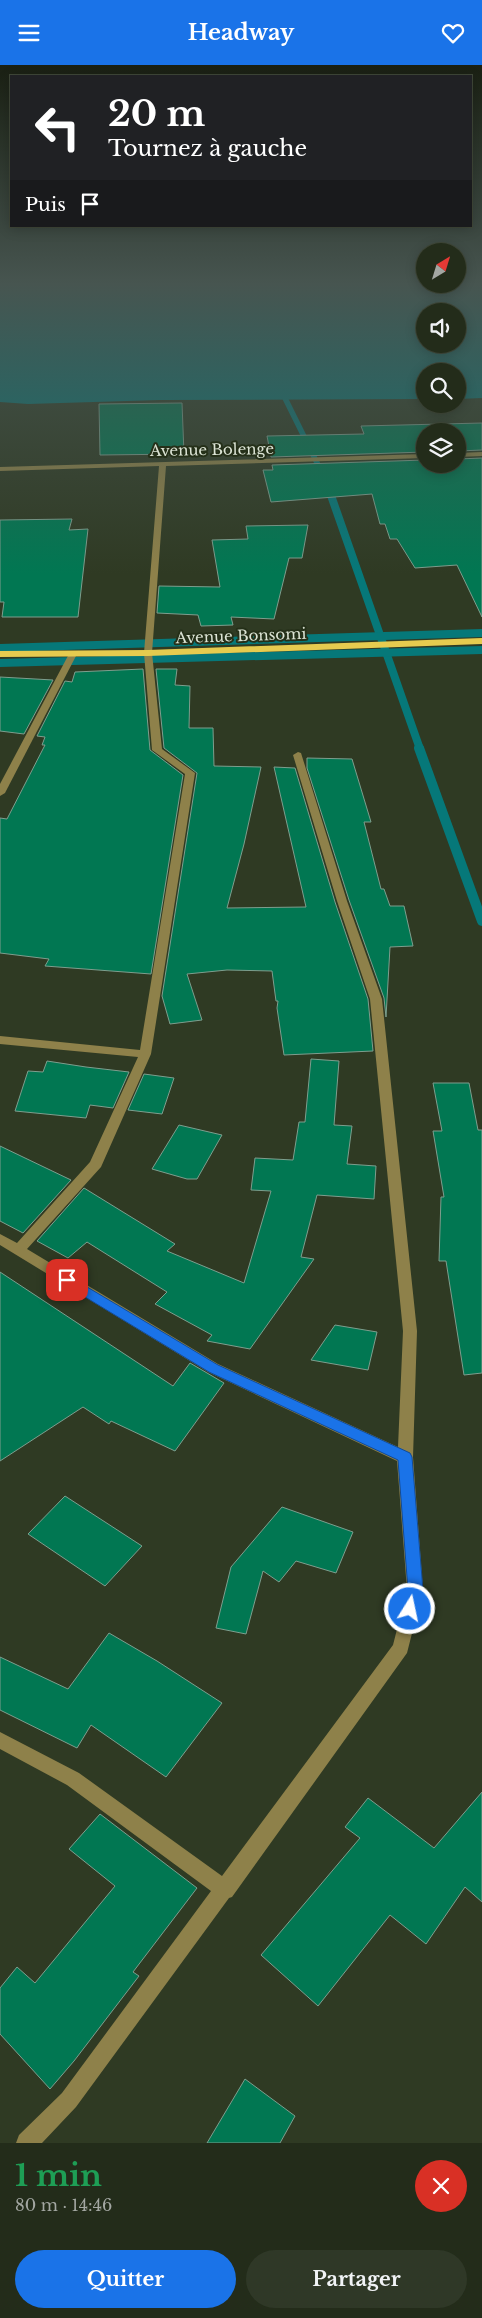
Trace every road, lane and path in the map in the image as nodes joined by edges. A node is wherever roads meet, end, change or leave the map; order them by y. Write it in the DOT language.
graph roads {
  1 [pos="482,454"];
  2 [pos="466,455"];
  3 [pos="416,456"];
  4 [pos="163,464"];
  5 [pos="0,469"];
  6 [pos="482,641"];
  7 [pos="148,653"];
  8 [pos="0,654"];
  9 [pos="73,654"];
  10 [pos="298,755"];
  11 [pos="0,793"];
  12 [pos="0,1040"];
  13 [pos="145,1054"];
  14 [pos="0,1239"];
  15 [pos="18,1250"];
  16 [pos="405,1457"];
  17 [pos="0,1739"];
  18 [pos="225,1890"];
  19 [pos="27,2143"];
  1 -- 2 [label="street"];
  3 -- 4 [label="street, Avenue Bolenge"];
  4 -- 5 [label="street, Avenue Bolenge"];
  4 -- 7 [label="street"];
  6 -- 7 [label="main road, Avenue Bonsomi"];
  7 -- 9 [label="main road, Avenue Bonsomi"];
  7 -- 13 [label="street"];
  8 -- 9 [label="main road, Avenue Bonsomi"];
  9 -- 11 [label="street"];
  10 -- 16 [label="street"];
  12 -- 13 [label="street"];
  13 -- 15 [label="street"];
  14 -- 15 [label="street"];
  15 -- 16 [label="street"];
  16 -- 18 [label="street"];
  17 -- 18 [label="street"];
  18 -- 19 [label="street"];
}
